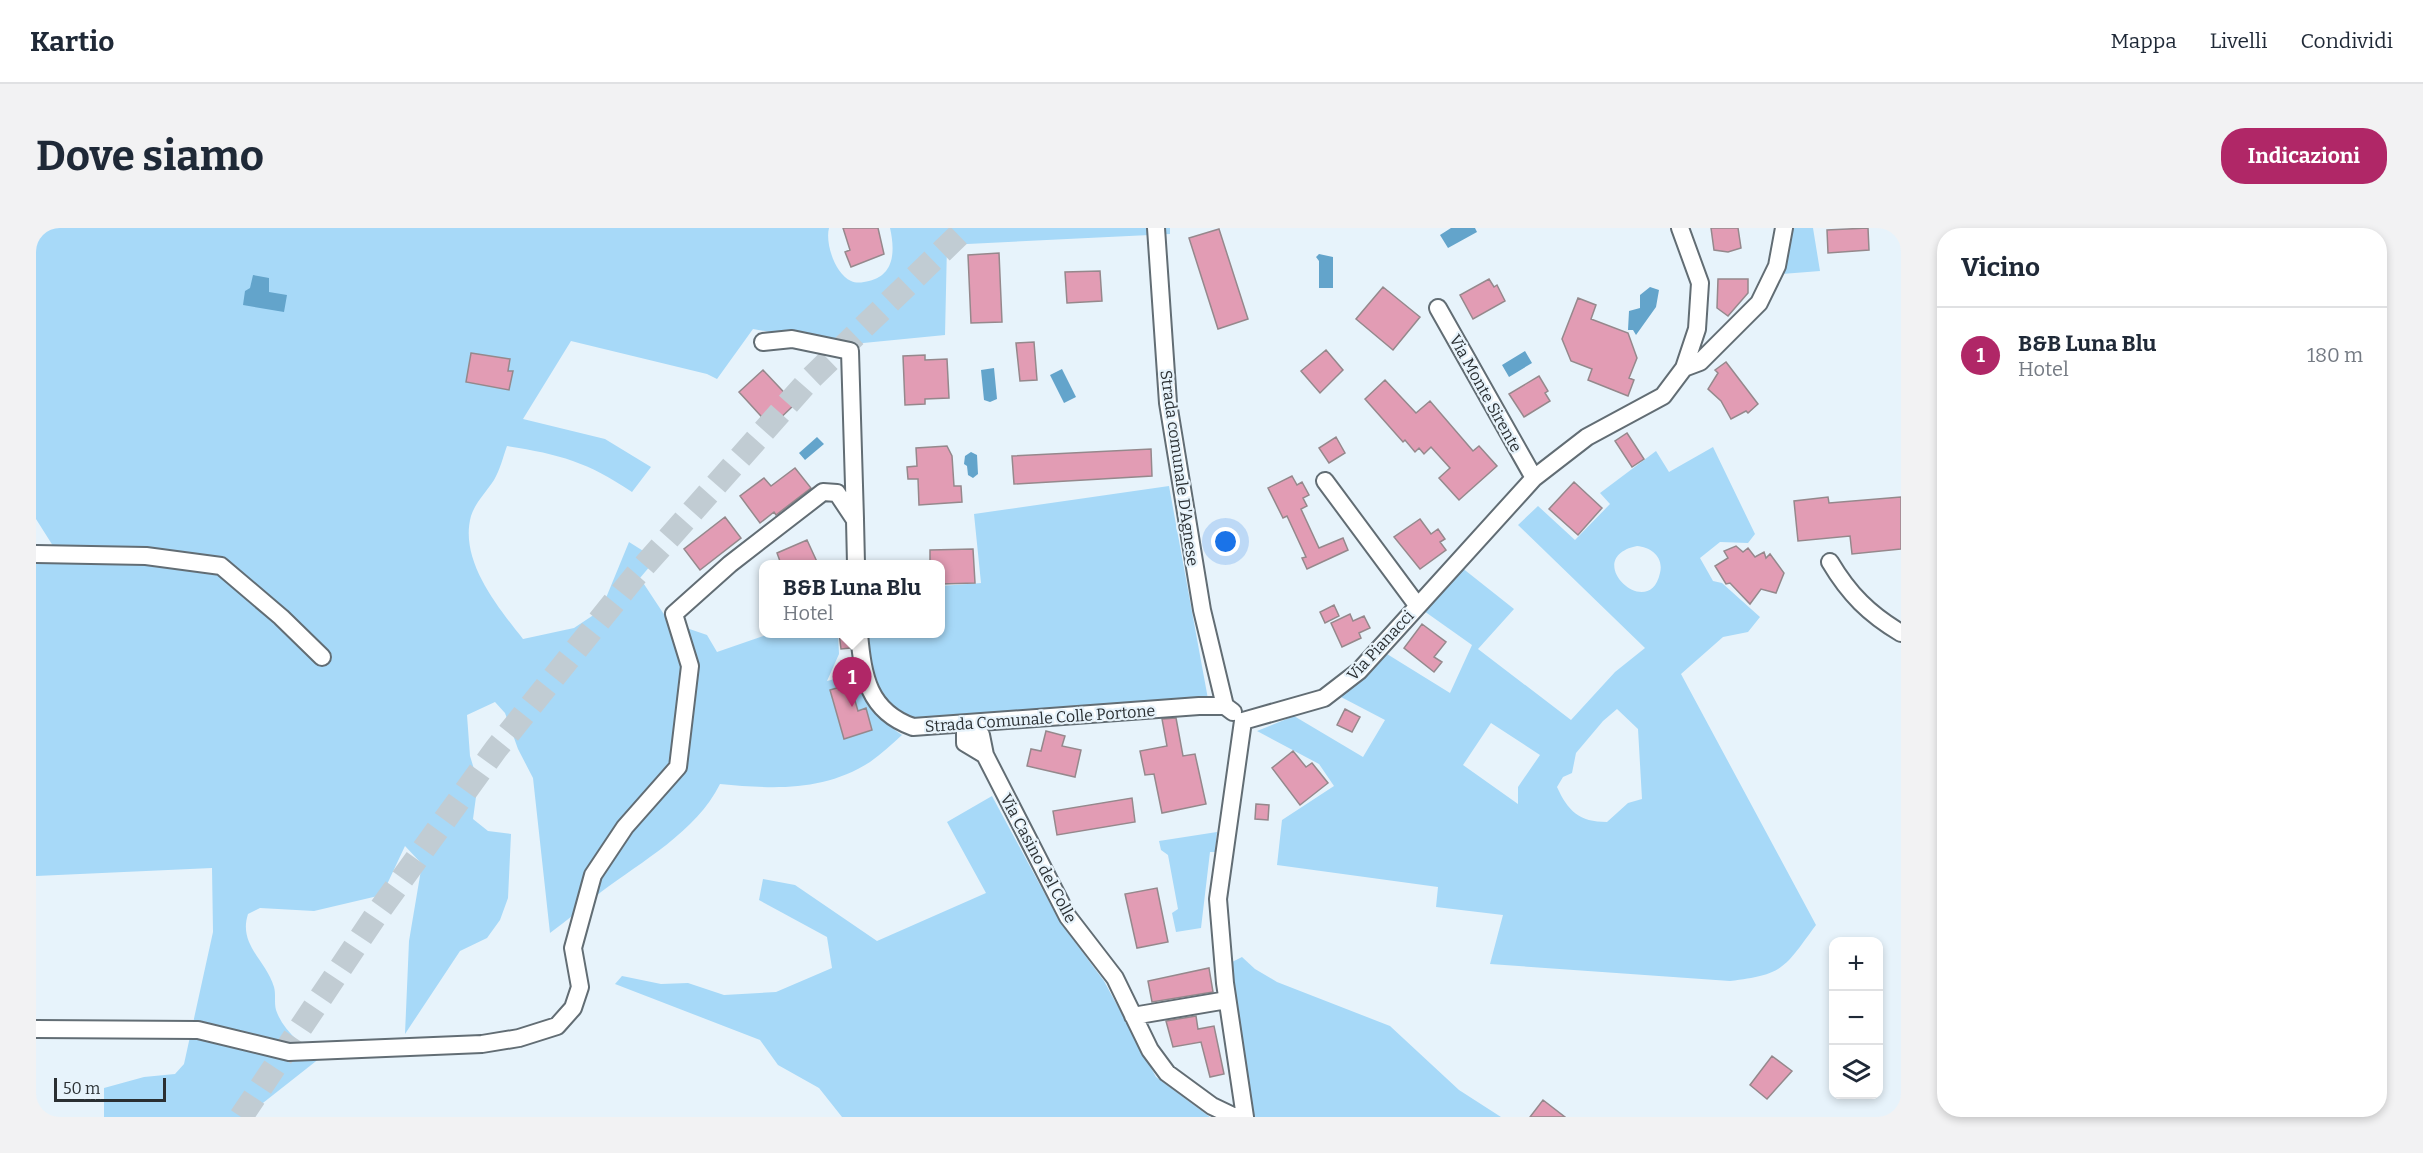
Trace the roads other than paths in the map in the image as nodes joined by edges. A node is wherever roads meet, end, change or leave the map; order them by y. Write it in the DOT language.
graph roads {
  1 [pos="1156,228"];
  2 [pos="1680,228"];
  3 [pos="1784,228"];
  4 [pos="1438,308"];
  5 [pos="763,342"];
  6 [pos="1684,368"];
  7 [pos="1534,478"];
  8 [pos="1324,481"];
  9 [pos="855,520"];
  10 [pos="36,554"];
  11 [pos="856,560"];
  12 [pos="1830,562"];
  13 [pos="1418,605"];
  14 [pos="1901,633"];
  15 [pos="860,638"];
  16 [pos="322,657"];
  17 [pos="1225,706"];
  18 [pos="1243,721"];
  19 [pos="965,724"];
  20 [pos="1227,1000"];
  21 [pos="1134,1016"];
  22 [pos="36,1029"];
  23 [pos="1235,1117"];
  24 [pos="1245,1117"];
  1 -- 17 [label="street, Strada comunale D'Agnese"];
  2 -- 6 [label="street, Via Pianacci"];
  3 -- 6 [label="street"];
  4 -- 7 [label="street, Via Monte Sirente"];
  5 -- 9 [label="street"];
  6 -- 7 [label="street, Via Pianacci"];
  7 -- 13 [label="street, Via Pianacci"];
  8 -- 13 [label="street"];
  9 -- 11 [label="street"];
  9 -- 22 [label="street"];
  10 -- 16 [label="street"];
  12 -- 14 [label="street"];
  13 -- 18 [label="street, Via Pianacci"];
  15 -- 19 [label="street, Strada Comunale Colle Portone"];
  17 -- 18 [label="street"];
  17 -- 19 [label="street, Strada Comunale Colle Portone"];
  18 -- 20 [label="street"];
  19 -- 21 [label="street, Via Casino del Colle"];
  20 -- 21 [label="street"];
  20 -- 24 [label="street"];
  21 -- 23 [label="street, Via Casino del Colle"];
}
